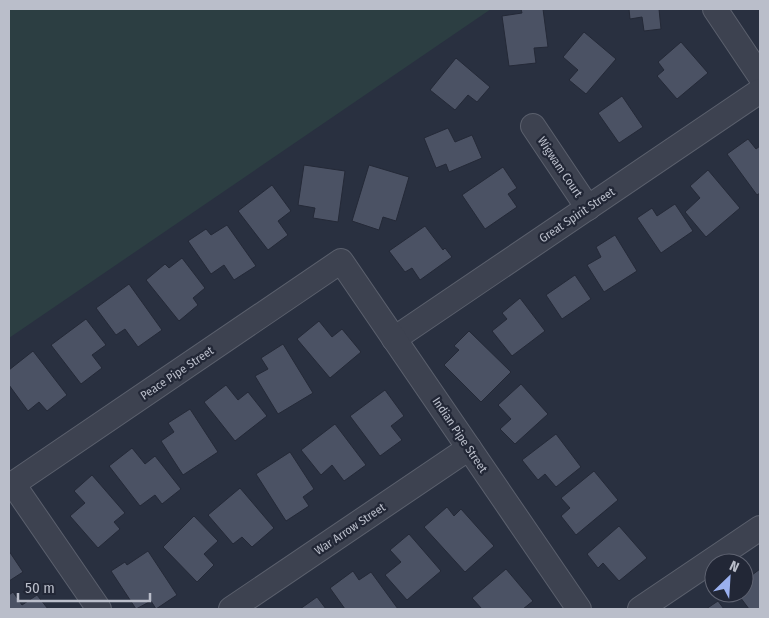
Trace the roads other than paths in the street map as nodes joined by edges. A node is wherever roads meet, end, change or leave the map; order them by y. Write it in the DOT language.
graph roads {
  1 [pos="714,9"];
  2 [pos="760,76"];
  3 [pos="760,91"];
  4 [pos="532,126"];
  5 [pos="588,208"];
  6 [pos="341,262"];
  7 [pos="394,339"];
  8 [pos="468,448"];
  9 [pos="760,528"];
  10 [pos="98,609"];
  11 [pos="231,609"];
  12 [pos="578,609"];
  13 [pos="640,609"];
  1 -- 2 [label="street"];
  3 -- 5 [label="street, Great Spirit Street"];
  4 -- 5 [label="street, Wigwam Court"];
  5 -- 7 [label="street, Great Spirit Street"];
  6 -- 7 [label="street, Indian Pipe Street"];
  6 -- 10 [label="street, Peace Pipe Street"];
  7 -- 8 [label="street, Indian Pipe Street"];
  8 -- 11 [label="street, War Arrow Street"];
  8 -- 12 [label="street, Indian Pipe Street"];
  9 -- 13 [label="street"];
}
